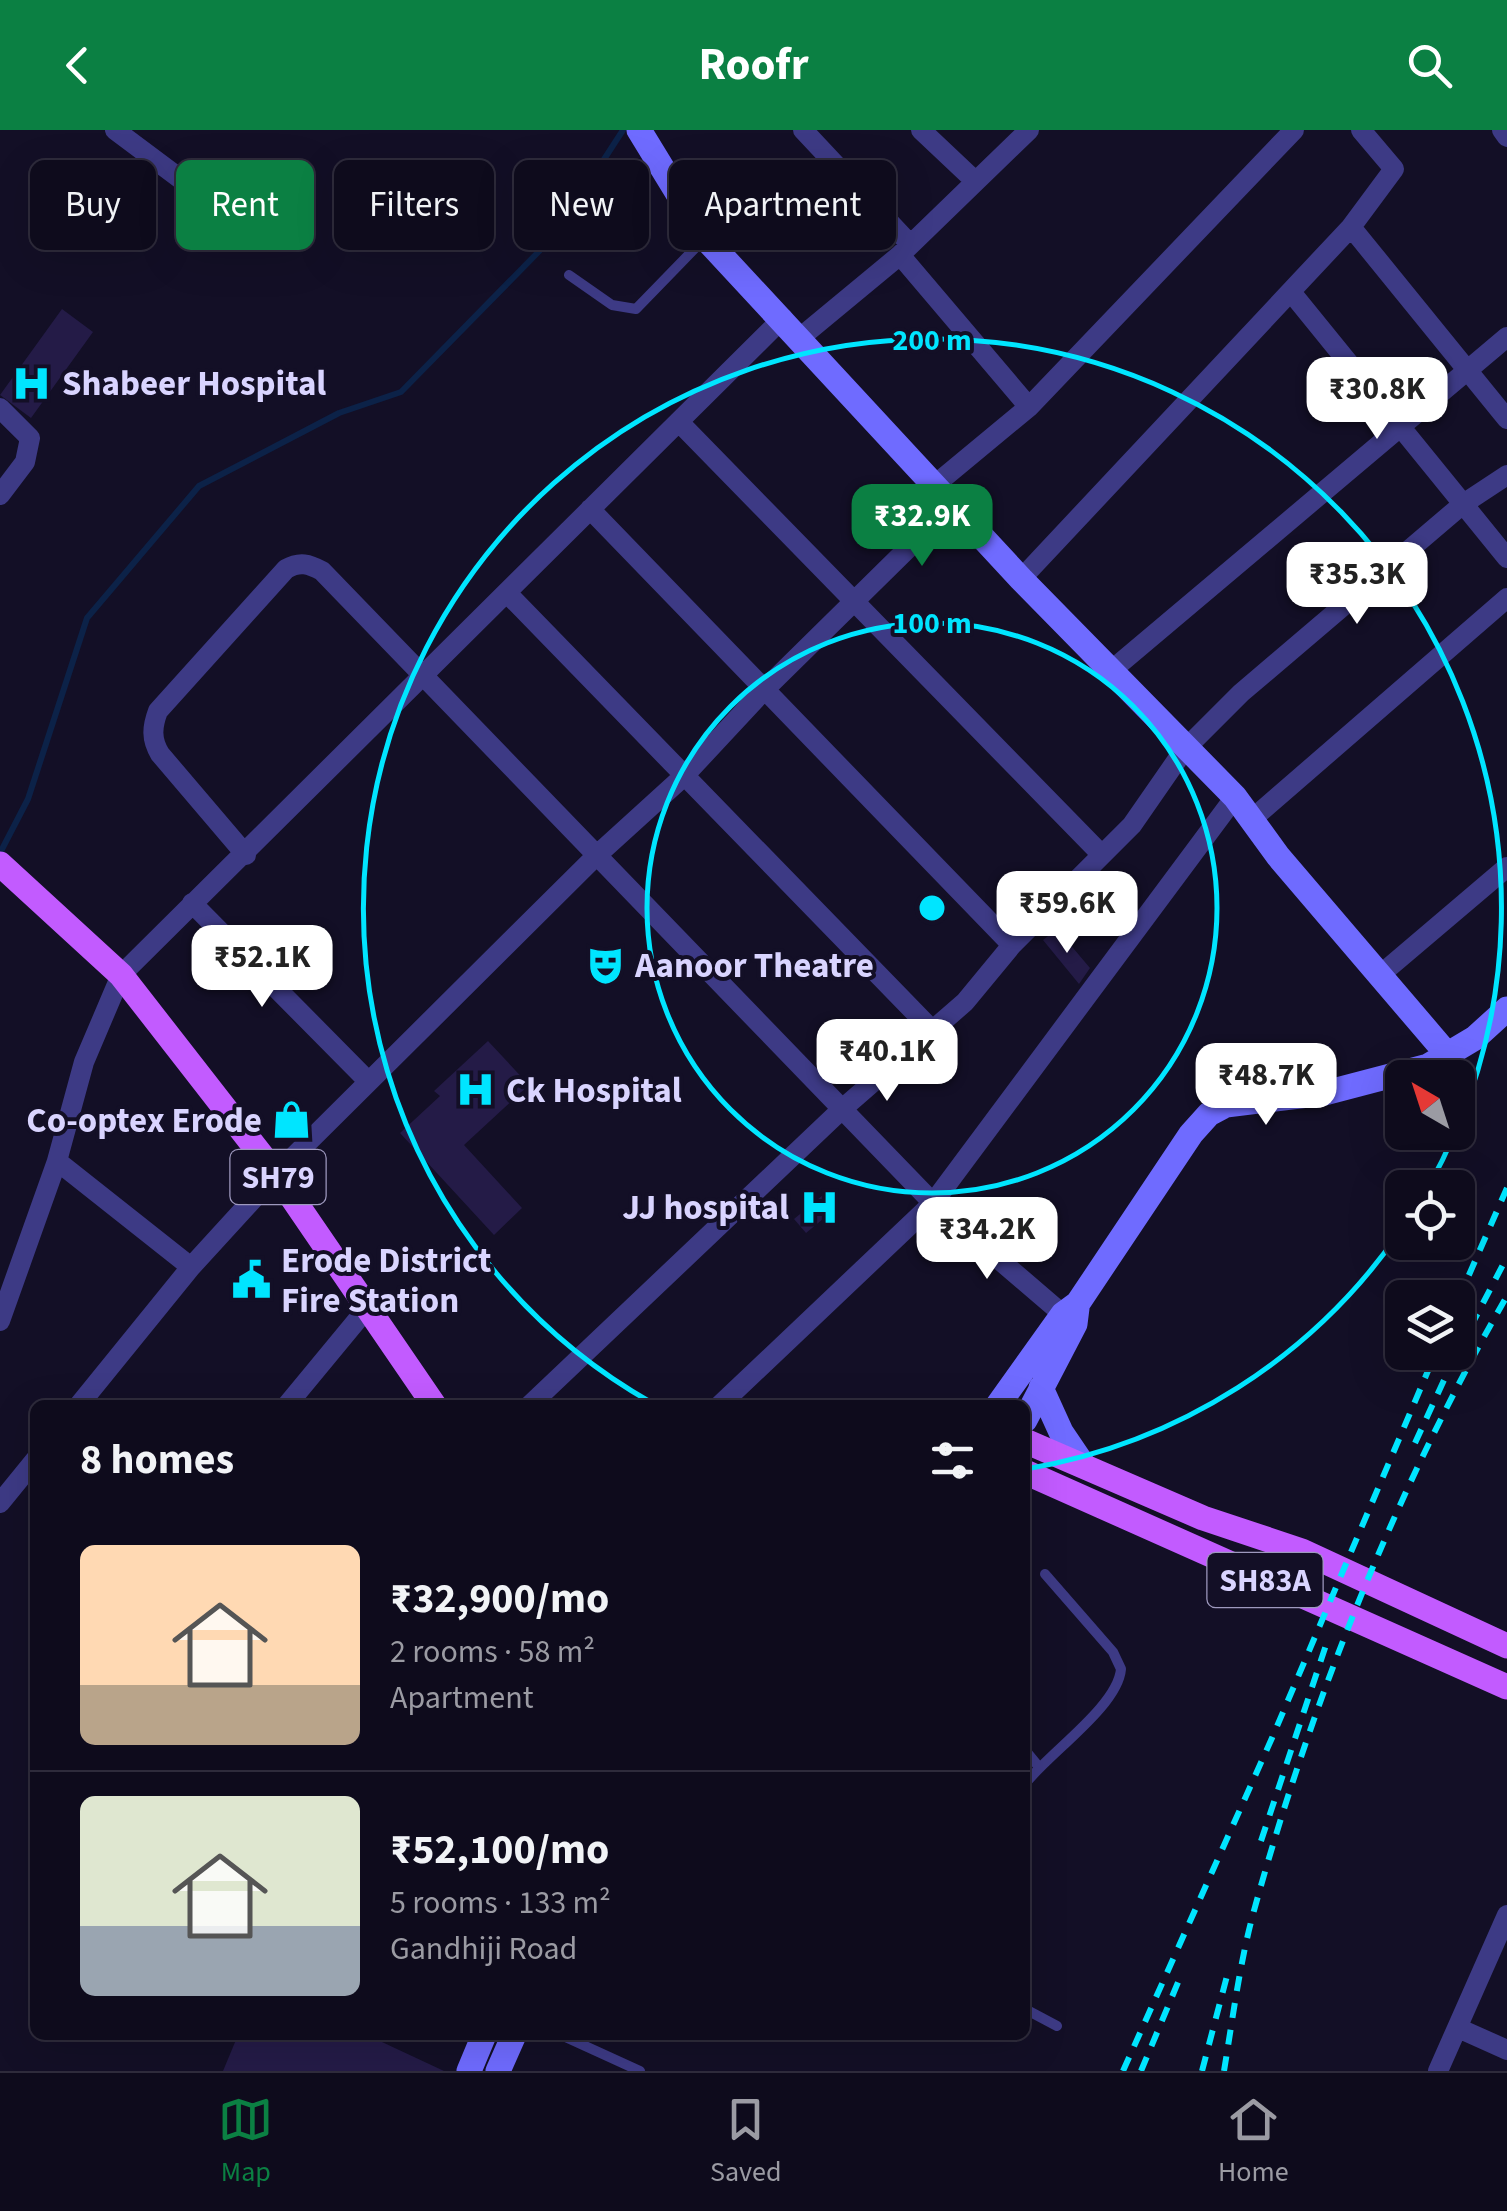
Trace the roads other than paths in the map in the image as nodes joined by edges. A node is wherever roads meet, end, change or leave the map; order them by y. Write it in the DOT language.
graph roads {
  1 [pos="115,130"];
  2 [pos="639,130"];
  3 [pos="802,130"];
  4 [pos="921,130"];
  5 [pos="1030,130"];
  6 [pos="1294,130"];
  7 [pos="1361,130"];
  8 [pos="1502,130"];
  9 [pos="1507,137"];
  10 [pos="176,176"];
  11 [pos="974,180"];
  12 [pos="669,183"];
  13 [pos="1351,227"];
  14 [pos="905,249"];
  15 [pos="693,250"];
  16 [pos="717,250"];
  17 [pos="569,275"];
  18 [pos="1291,292"];
  19 [pos="783,318"];
  20 [pos="801,337"];
  21 [pos="1507,337"];
  22 [pos="1465,372"];
  23 [pos="1029,407"];
  24 [pos="0,408"];
  25 [pos="1507,419"];
  26 [pos="680,422"];
  27 [pos="1398,427"];
  28 [pos="1507,475"];
  29 [pos="936,484"];
  30 [pos="0,495"];
  31 [pos="954,503"];
  32 [pos="1463,504"];
  33 [pos="590,509"];
  34 [pos="1507,558"];
  35 [pos="1020,579"];
  36 [pos="508,594"];
  37 [pos="1507,598"];
  38 [pos="856,600"];
  39 [pos="1112,670"];
  40 [pos="421,676"];
  41 [pos="764,690"];
  42 [pos="1184,750"];
  43 [pos="684,776"];
  44 [pos="1234,797"];
  45 [pos="1252,820"];
  46 [pos="1100,854"];
  47 [pos="246,856"];
  48 [pos="596,856"];
  49 [pos="0,864"];
  50 [pos="1507,867"];
  51 [pos="192,903"];
  52 [pos="1012,945"];
  53 [pos="114,967"];
  54 [pos="1380,975"];
  55 [pos="1507,1009"];
  56 [pos="934,1031"];
  57 [pos="1447,1054"];
  58 [pos="368,1081"];
  59 [pos="840,1110"];
  60 [pos="57,1161"];
  61 [pos="276,1174"];
  62 [pos="932,1203"];
  63 [pos="190,1267"];
  64 [pos="368,1307"];
  65 [pos="1072,1313"];
  66 [pos="0,1321"];
  67 [pos="1041,1388"];
  68 [pos="84,1400"];
  69 [pos="292,1400"];
  70 [pos="431,1400"];
  71 [pos="535,1400"];
  72 [pos="725,1400"];
  73 [pos="1002,1400"];
  74 [pos="1030,1410"];
  75 [pos="1030,1443"];
  76 [pos="1082,1463"];
  77 [pos="30,1466"];
  78 [pos="1030,1474"];
  79 [pos="0,1503"];
  80 [pos="1045,1574"];
  81 [pos="1507,1646"];
  82 [pos="1507,1686"];
  83 [pos="1030,1756"];
  84 [pos="1038,1766"];
  85 [pos="1030,1777"];
  86 [pos="1507,1915"];
  87 [pos="1030,2012"];
  88 [pos="1057,2026"];
  89 [pos="1458,2028"];
  90 [pos="482,2040"];
  91 [pos="512,2040"];
  92 [pos="571,2040"];
  93 [pos="1507,2050"];
  94 [pos="468,2071"];
  95 [pos="498,2071"];
  96 [pos="640,2071"];
  97 [pos="1438,2071"];
  1 -- 10 [label="street"];
  2 -- 12 [label="street"];
  3 -- 14 [label="street"];
  4 -- 11 [label="street"];
  5 -- 11 [label="street"];
  6 -- 23 [label="street"];
  7 -- 13 [label="street"];
  8 -- 9 [label="street"];
  11 -- 14 [label="street"];
  13 -- 18 [label="street"];
  13 -- 22 [label="street"];
  14 -- 20 [label="street"];
  14 -- 23 [label="street"];
  15 -- 17 [label="lane"];
  16 -- 19 [label="street"];
  18 -- 27 [label="street"];
  18 -- 35 [label="street"];
  19 -- 20 [label="street"];
  19 -- 26 [label="street"];
  20 -- 29 [label="street"];
  21 -- 22 [label="street"];
  22 -- 25 [label="street"];
  22 -- 27 [label="street"];
  23 -- 29 [label="street"];
  24 -- 30 [label="street"];
  26 -- 33 [label="street"];
  26 -- 38 [label="street"];
  27 -- 32 [label="street"];
  27 -- 39 [label="street"];
  28 -- 32 [label="street"];
  29 -- 31 [label="street"];
  31 -- 35 [label="street"];
  31 -- 38 [label="street"];
  32 -- 34 [label="street"];
  32 -- 42 [label="street"];
  33 -- 36 [label="street"];
  33 -- 41 [label="street"];
  35 -- 39 [label="street"];
  36 -- 40 [label="street"];
  36 -- 43 [label="street"];
  37 -- 45 [label="street"];
  38 -- 41 [label="street"];
  38 -- 46 [label="street"];
  39 -- 42 [label="street"];
  40 -- 47 [label="street"];
  40 -- 47 [label="street"];
  40 -- 48 [label="street"];
  41 -- 43 [label="street"];
  41 -- 52 [label="street"];
  42 -- 44 [label="street"];
  42 -- 46 [label="street"];
  43 -- 48 [label="street"];
  43 -- 56 [label="street"];
  44 -- 45 [label="street"];
  44 -- 62 [label="street"];
  45 -- 54 [label="street"];
  46 -- 52 [label="street"];
  47 -- 51 [label="street"];
  48 -- 58 [label="street"];
  48 -- 59 [label="street"];
  49 -- 53 [label="main road, SH79"];
  50 -- 54 [label="street"];
  51 -- 53 [label="street"];
  51 -- 58 [label="street"];
  52 -- 56 [label="street"];
  53 -- 60 [label="street"];
  53 -- 61 [label="main road, SH79"];
  54 -- 57 [label="street"];
  55 -- 57 [label="street"];
  56 -- 59 [label="street"];
  57 -- 65 [label="street"];
  58 -- 61 [label="street"];
  59 -- 62 [label="street"];
  59 -- 71 [label="street"];
  60 -- 63 [label="street"];
  60 -- 66 [label="street"];
  61 -- 63 [label="street"];
  61 -- 64 [label="main road, SH79"];
  62 -- 65 [label="street"];
  62 -- 72 [label="street"];
  63 -- 68 [label="street"];
  64 -- 69 [label="street"];
  64 -- 70 [label="main road, SH79"];
  65 -- 67 [label="street"];
  65 -- 73 [label="street"];
  67 -- 74 [label="street"];
  67 -- 76 [label="street"];
  75 -- 76 [label="main road, SH83A"];
  76 -- 81 [label="main road, SH83A"];
  77 -- 79 [label="street"];
  78 -- 82 [label="main road, SH83A"];
  80 -- 84 [label="lane"];
  83 -- 84 [label="lane"];
  84 -- 85 [label="lane"];
  86 -- 89 [label="street"];
  87 -- 88 [label="lane"];
  89 -- 93 [label="street"];
  89 -- 97 [label="street"];
  90 -- 94 [label="street"];
  91 -- 95 [label="street"];
  92 -- 96 [label="lane"];
}
